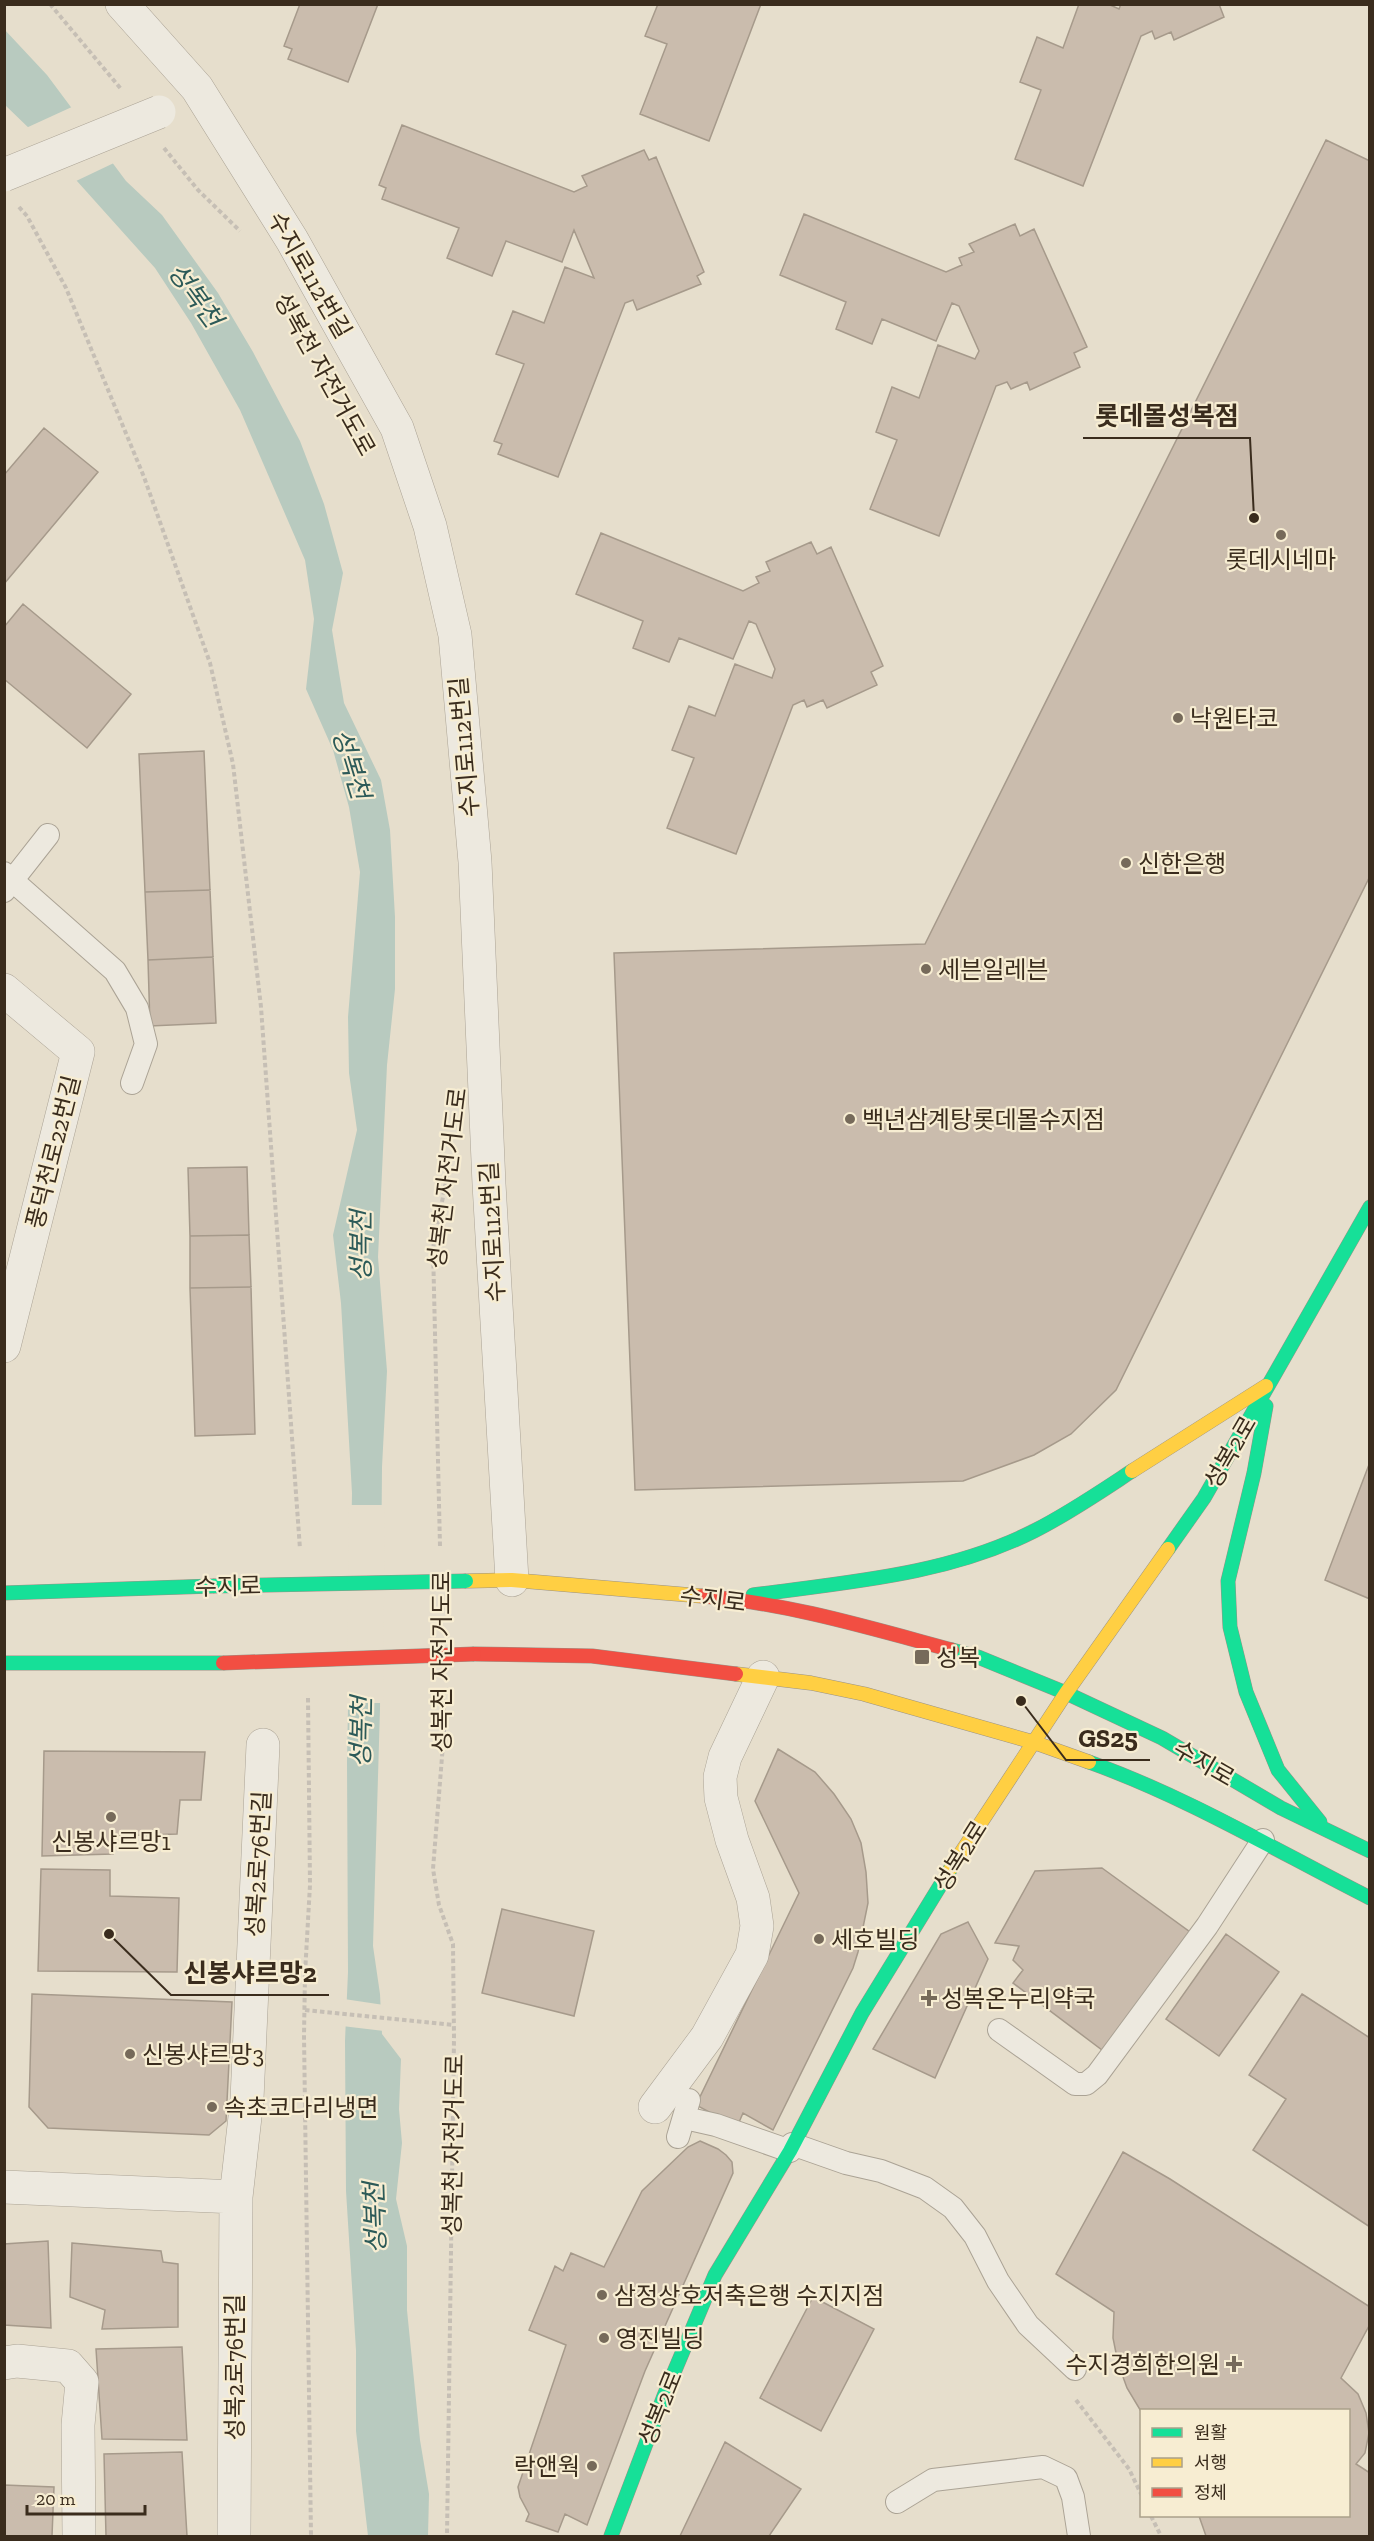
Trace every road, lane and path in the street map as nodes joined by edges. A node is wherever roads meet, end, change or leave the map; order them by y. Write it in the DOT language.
graph roads {
  1 [pos="50,4"];
  2 [pos="122,4"];
  3 [pos="197,88"];
  4 [pos="128,98"];
  5 [pos="160,128"];
  6 [pos="8,187"];
  7 [pos="246,239"];
  8 [pos="48,835"];
  9 [pos="7,882"];
  10 [pos="4,990"];
  11 [pos="132,1083"];
  12 [pos="451,1157"];
  13 [pos="1370,1207"];
  14 [pos="4,1346"];
  15 [pos="1270,1384"];
  16 [pos="440,1555"];
  17 [pos="300,1559"];
  18 [pos="512,1580"];
  19 [pos="4,1593"];
  20 [pos="730,1598"];
  21 [pos="4,1663"];
  22 [pos="763,1677"];
  23 [pos="443,1685"];
  24 [pos="308,1688"];
  25 [pos="1066,1693"];
  26 [pos="1033,1742"];
  27 [pos="263,1745"];
  28 [pos="1327,1830"];
  29 [pos="1263,1840"];
  30 [pos="1370,1851"];
  31 [pos="1370,1898"];
  32 [pos="305,2010"];
  33 [pos="454,2025"];
  34 [pos="999,2030"];
  35 [pos="677,2116"];
  36 [pos="791,2148"];
  37 [pos="4,2187"];
  38 [pos="236,2197"];
  39 [pos="4,2363"];
  40 [pos="1074,2369"];
  41 [pos="1071,2394"];
  42 [pos="1140,2492"];
  43 [pos="897,2502"];
  44 [pos="1152,2517"];
  45 [pos="79,2536"];
  46 [pos="234,2536"];
  47 [pos="311,2536"];
  48 [pos="447,2536"];
  49 [pos="611,2536"];
  50 [pos="1079,2536"];
  51 [pos="1161,2536"];
  1 -- 4 [label="path"];
  2 -- 3 [label="street, 수지로112번길"];
  3 -- 5 [label="street"];
  3 -- 18 [label="street, 수지로112번길"];
  5 -- 6 [label="street, bridge"];
  5 -- 7 [label="path"];
  6 -- 17 [label="path"];
  8 -- 9 [label="lane"];
  9 -- 11 [label="lane"];
  10 -- 14 [label="street, 풍덕천로22번길"];
  12 -- 16 [label="path, 성복천 자전거도로"];
  13 -- 15 [label="main road, 성복2로"];
  15 -- 20 [label="main road"];
  15 -- 25 [label="main road, 성복2로"];
  15 -- 28 [label="main road"];
  18 -- 19 [label="main road, 수지로, bridge"];
  18 -- 20 [label="main road, 수지로"];
  20 -- 25 [label="main road, 수지로"];
  21 -- 22 [label="main road, 수지로, bridge"];
  22 -- 26 [label="main road, 수지로"];
  22 -- 35 [label="street"];
  23 -- 33 [label="path, 성복천 자전거도로"];
  24 -- 32 [label="path"];
  25 -- 26 [label="main road, 성복2로"];
  25 -- 28 [label="main road, 수지로"];
  26 -- 29 [label="main road, 수지로"];
  26 -- 36 [label="main road, 성복2로"];
  27 -- 38 [label="street, 성복2로76번길"];
  28 -- 30 [label="main road, 수지로"];
  29 -- 31 [label="main road, 수지로"];
  29 -- 34 [label="lane"];
  32 -- 33 [label="path"];
  32 -- 47 [label="path"];
  33 -- 48 [label="path, 성복천 자전거도로"];
  35 -- 36 [label="lane"];
  36 -- 40 [label="lane"];
  36 -- 49 [label="main road, 성복2로"];
  37 -- 38 [label="street"];
  38 -- 46 [label="street, 성복2로76번길"];
  39 -- 45 [label="street"];
  41 -- 42 [label="path"];
  43 -- 50 [label="lane"];
  44 -- 51 [label="path"];
}
